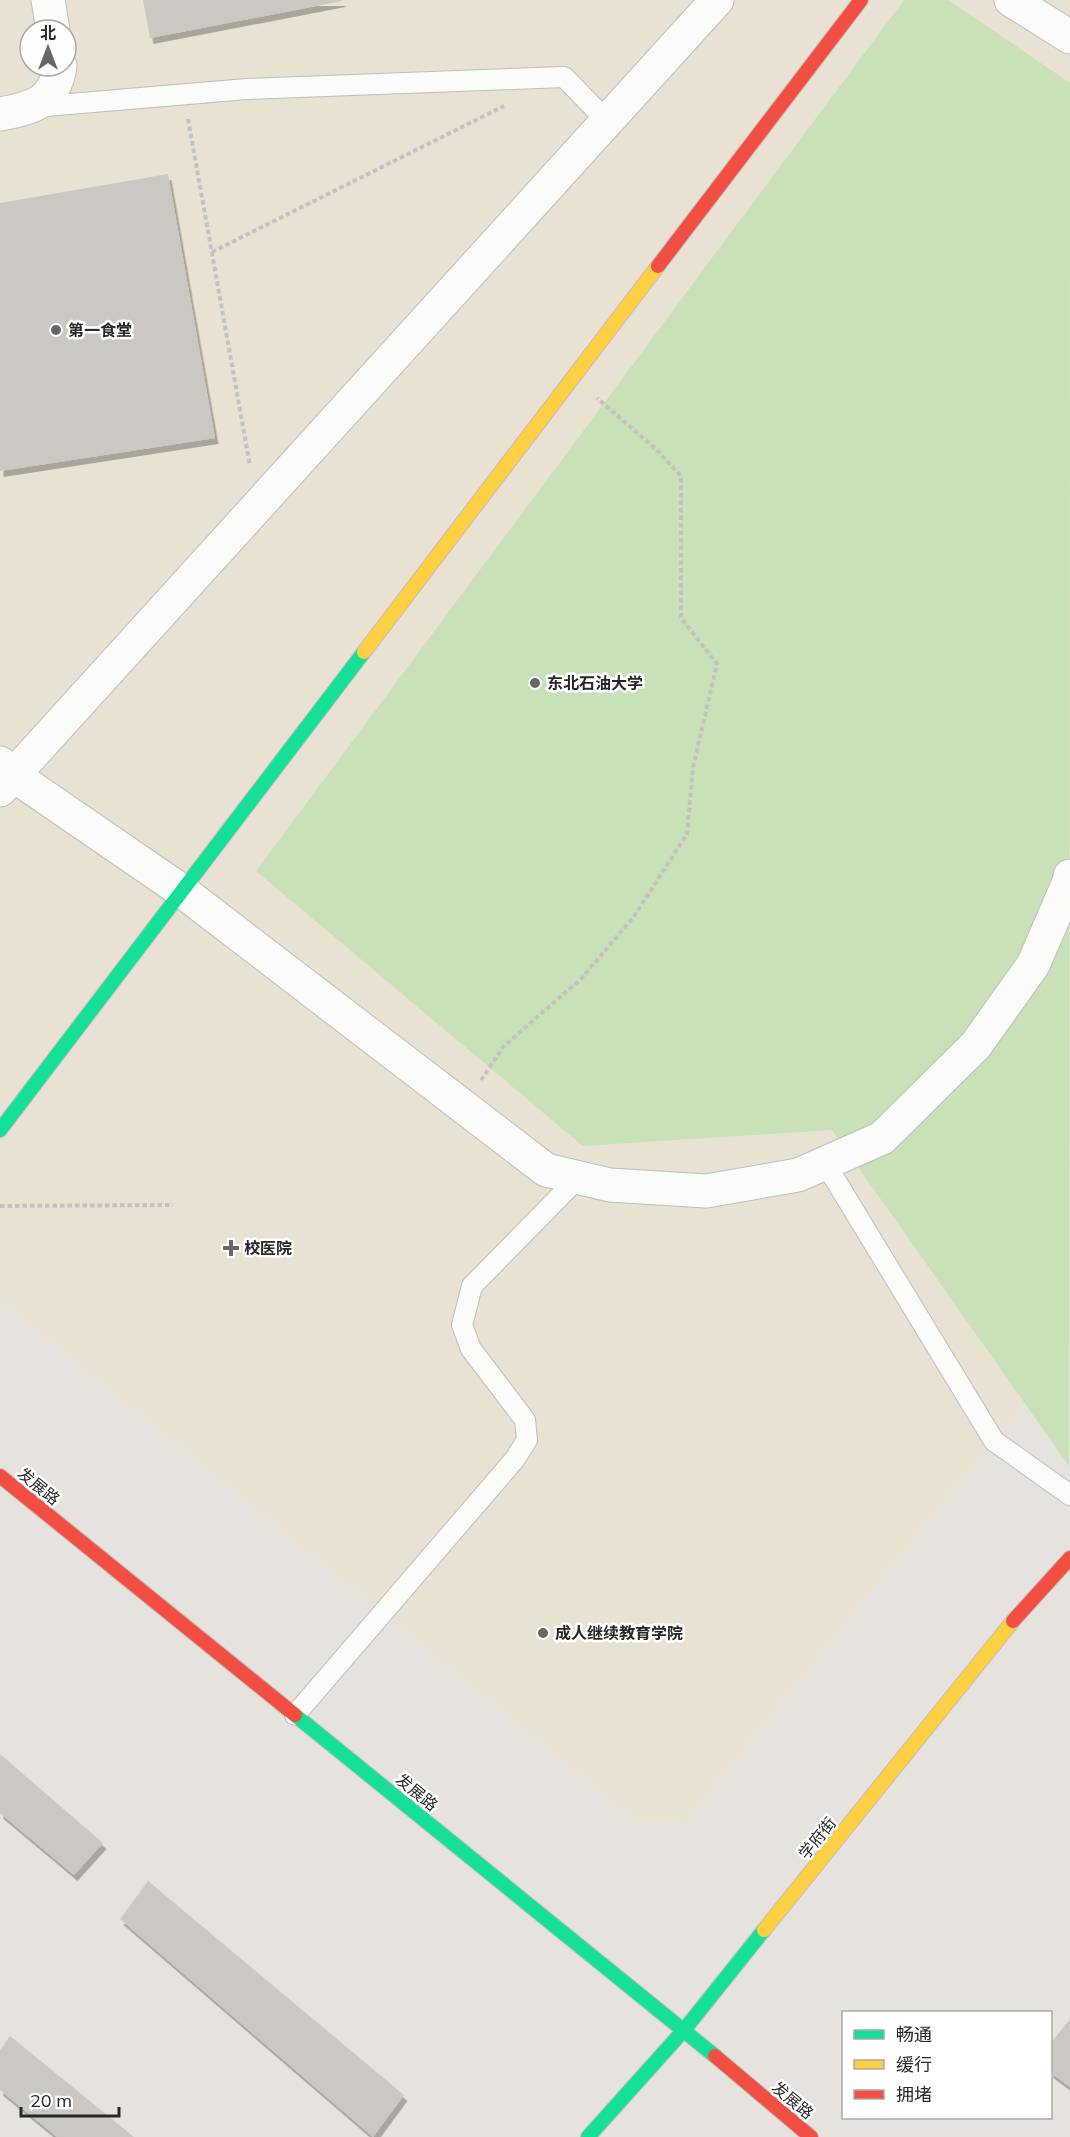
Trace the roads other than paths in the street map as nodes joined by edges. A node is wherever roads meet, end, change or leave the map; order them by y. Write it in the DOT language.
graph roads {
  1 [pos="48,0"];
  2 [pos="717,0"];
  3 [pos="861,0"];
  4 [pos="1011,0"];
  5 [pos="52,18"];
  6 [pos="1070,37"];
  7 [pos="56,78"];
  8 [pos="16,111"];
  9 [pos="607,121"];
  10 [pos="4,776"];
  11 [pos="1070,876"];
  12 [pos="182,891"];
  13 [pos="0,1130"];
  14 [pos="825,1163"];
  15 [pos="578,1178"];
  16 [pos="0,1476"];
  17 [pos="1070,1495"];
  18 [pos="1070,1558"];
  19 [pos="295,1715"];
  20 [pos="684,2030"];
  21 [pos="588,2137"];
  22 [pos="811,2137"];
  1 -- 5 [label="street"];
  2 -- 9 [label="street"];
  3 -- 12 [label="street"];
  4 -- 6 [label="street"];
  7 -- 8 [label="street"];
  8 -- 9 [label="lane"];
  9 -- 10 [label="street"];
  10 -- 12 [label="street"];
  11 -- 14 [label="street"];
  12 -- 13 [label="street"];
  12 -- 15 [label="street"];
  14 -- 15 [label="street"];
  14 -- 17 [label="lane"];
  15 -- 19 [label="lane"];
  16 -- 19 [label="street, 发展路"];
  18 -- 20 [label="street, 学府街"];
  19 -- 20 [label="street, 发展路"];
  20 -- 21 [label="street, 学府街"];
  20 -- 22 [label="street, 发展路"];
}
